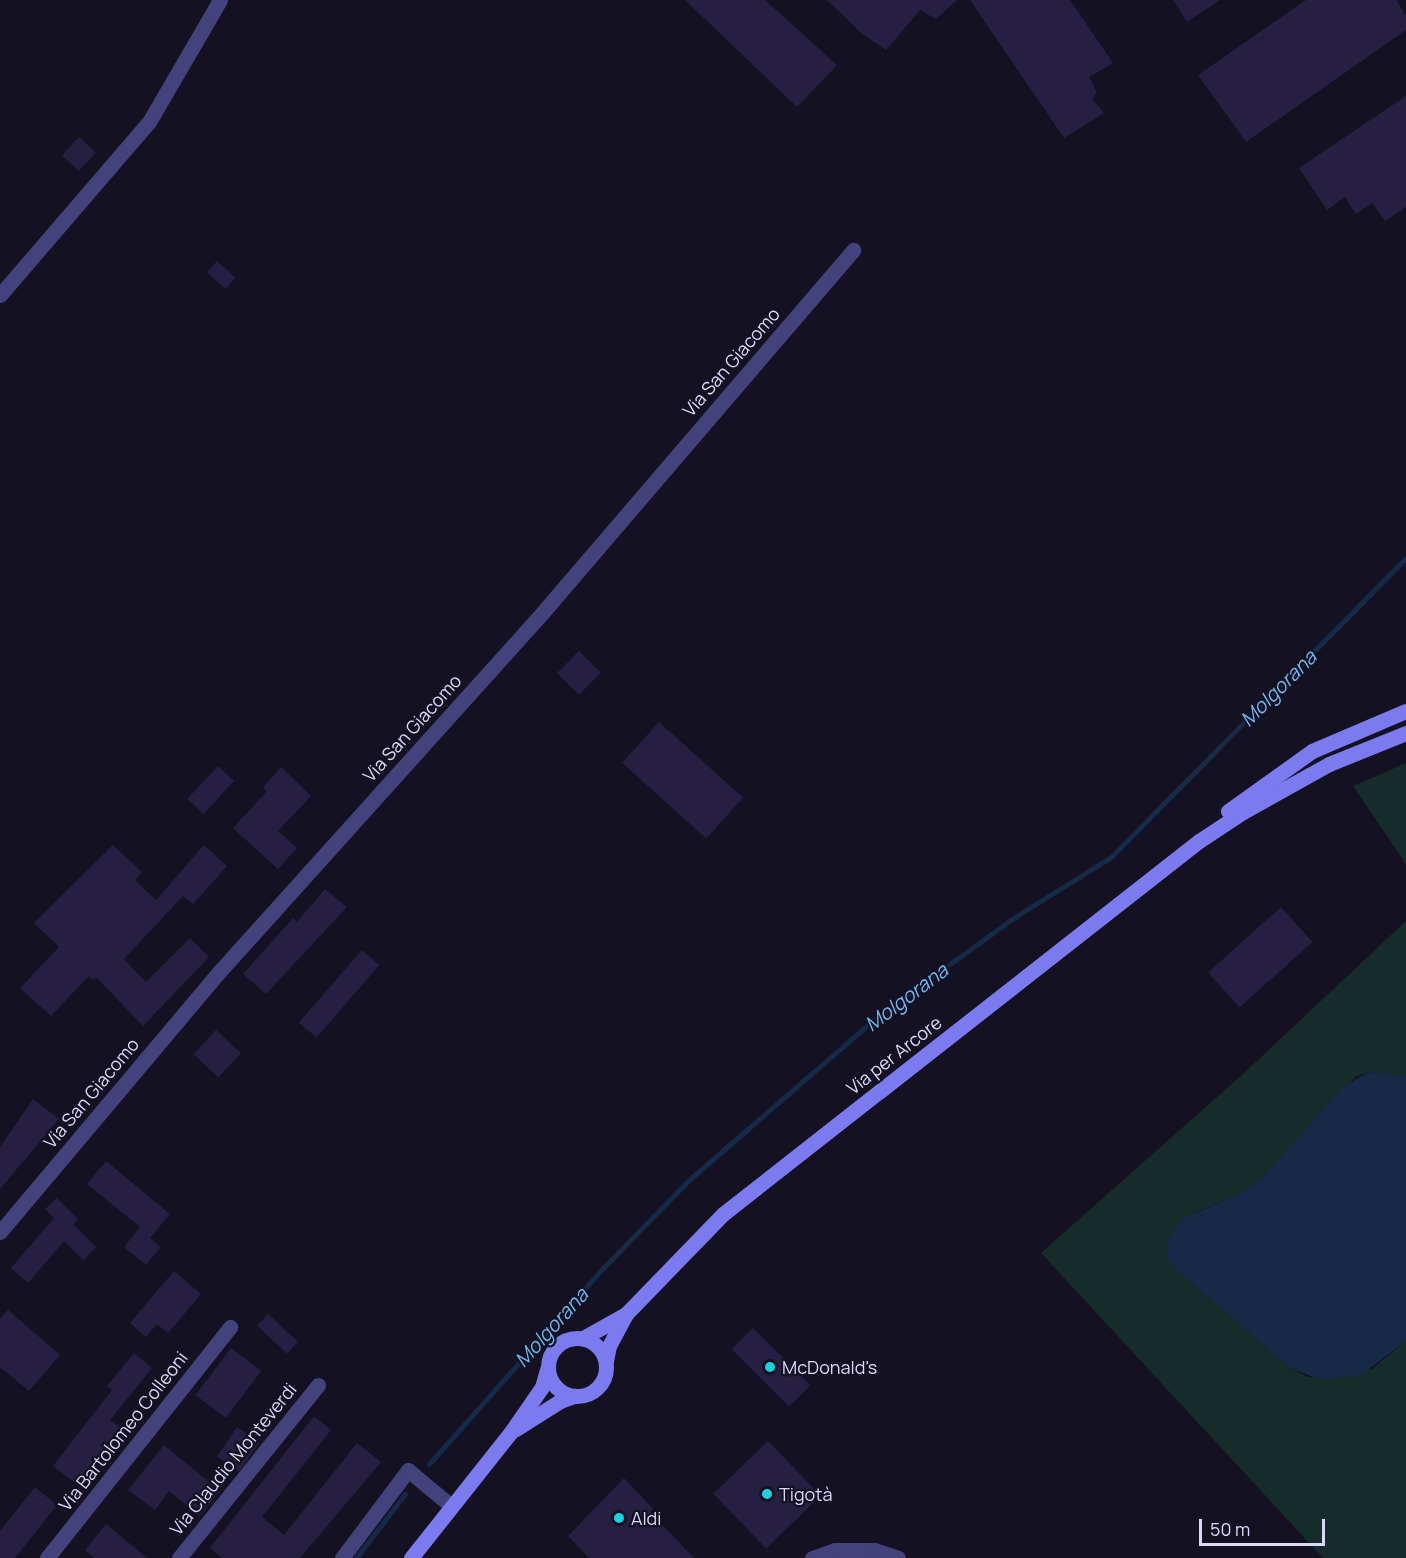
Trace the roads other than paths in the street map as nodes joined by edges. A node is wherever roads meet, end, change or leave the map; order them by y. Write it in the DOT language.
graph roads {
  1 [pos="220,0"];
  2 [pos="853,250"];
  3 [pos="0,295"];
  4 [pos="1406,711"];
  5 [pos="1406,731"];
  6 [pos="1199,842"];
  7 [pos="0,1232"];
  8 [pos="626,1314"];
  9 [pos="230,1327"];
  10 [pos="583,1338"];
  11 [pos="606,1361"];
  12 [pos="547,1369"];
  13 [pos="318,1385"];
  14 [pos="574,1396"];
  15 [pos="511,1432"];
  16 [pos="450,1505"];
  17 [pos="47,1558"];
  18 [pos="179,1558"];
  19 [pos="342,1558"];
  20 [pos="411,1558"];
  21 [pos="812,1558"];
  22 [pos="897,1558"];
  1 -- 3 [label="street"];
  2 -- 7 [label="street, Via San Giacomo"];
  4 -- 6 [label="main road"];
  5 -- 6 [label="main road"];
  6 -- 8 [label="main road, Via per Arcore"];
  8 -- 10 [label="main road, Via per Arcore"];
  8 -- 11 [label="main road, Via per Arcore"];
  9 -- 17 [label="street, Via Bartolomeo Colleoni"];
  10 -- 11 [label="main road"];
  10 -- 12 [label="main road"];
  11 -- 14 [label="main road"];
  12 -- 14 [label="main road"];
  12 -- 15 [label="main road"];
  13 -- 18 [label="street, Via Claudio Monteverdi"];
  14 -- 15 [label="main road"];
  15 -- 16 [label="main road"];
  16 -- 19 [label="street"];
  16 -- 20 [label="main road"];
  21 -- 22 [label="street"];
}
